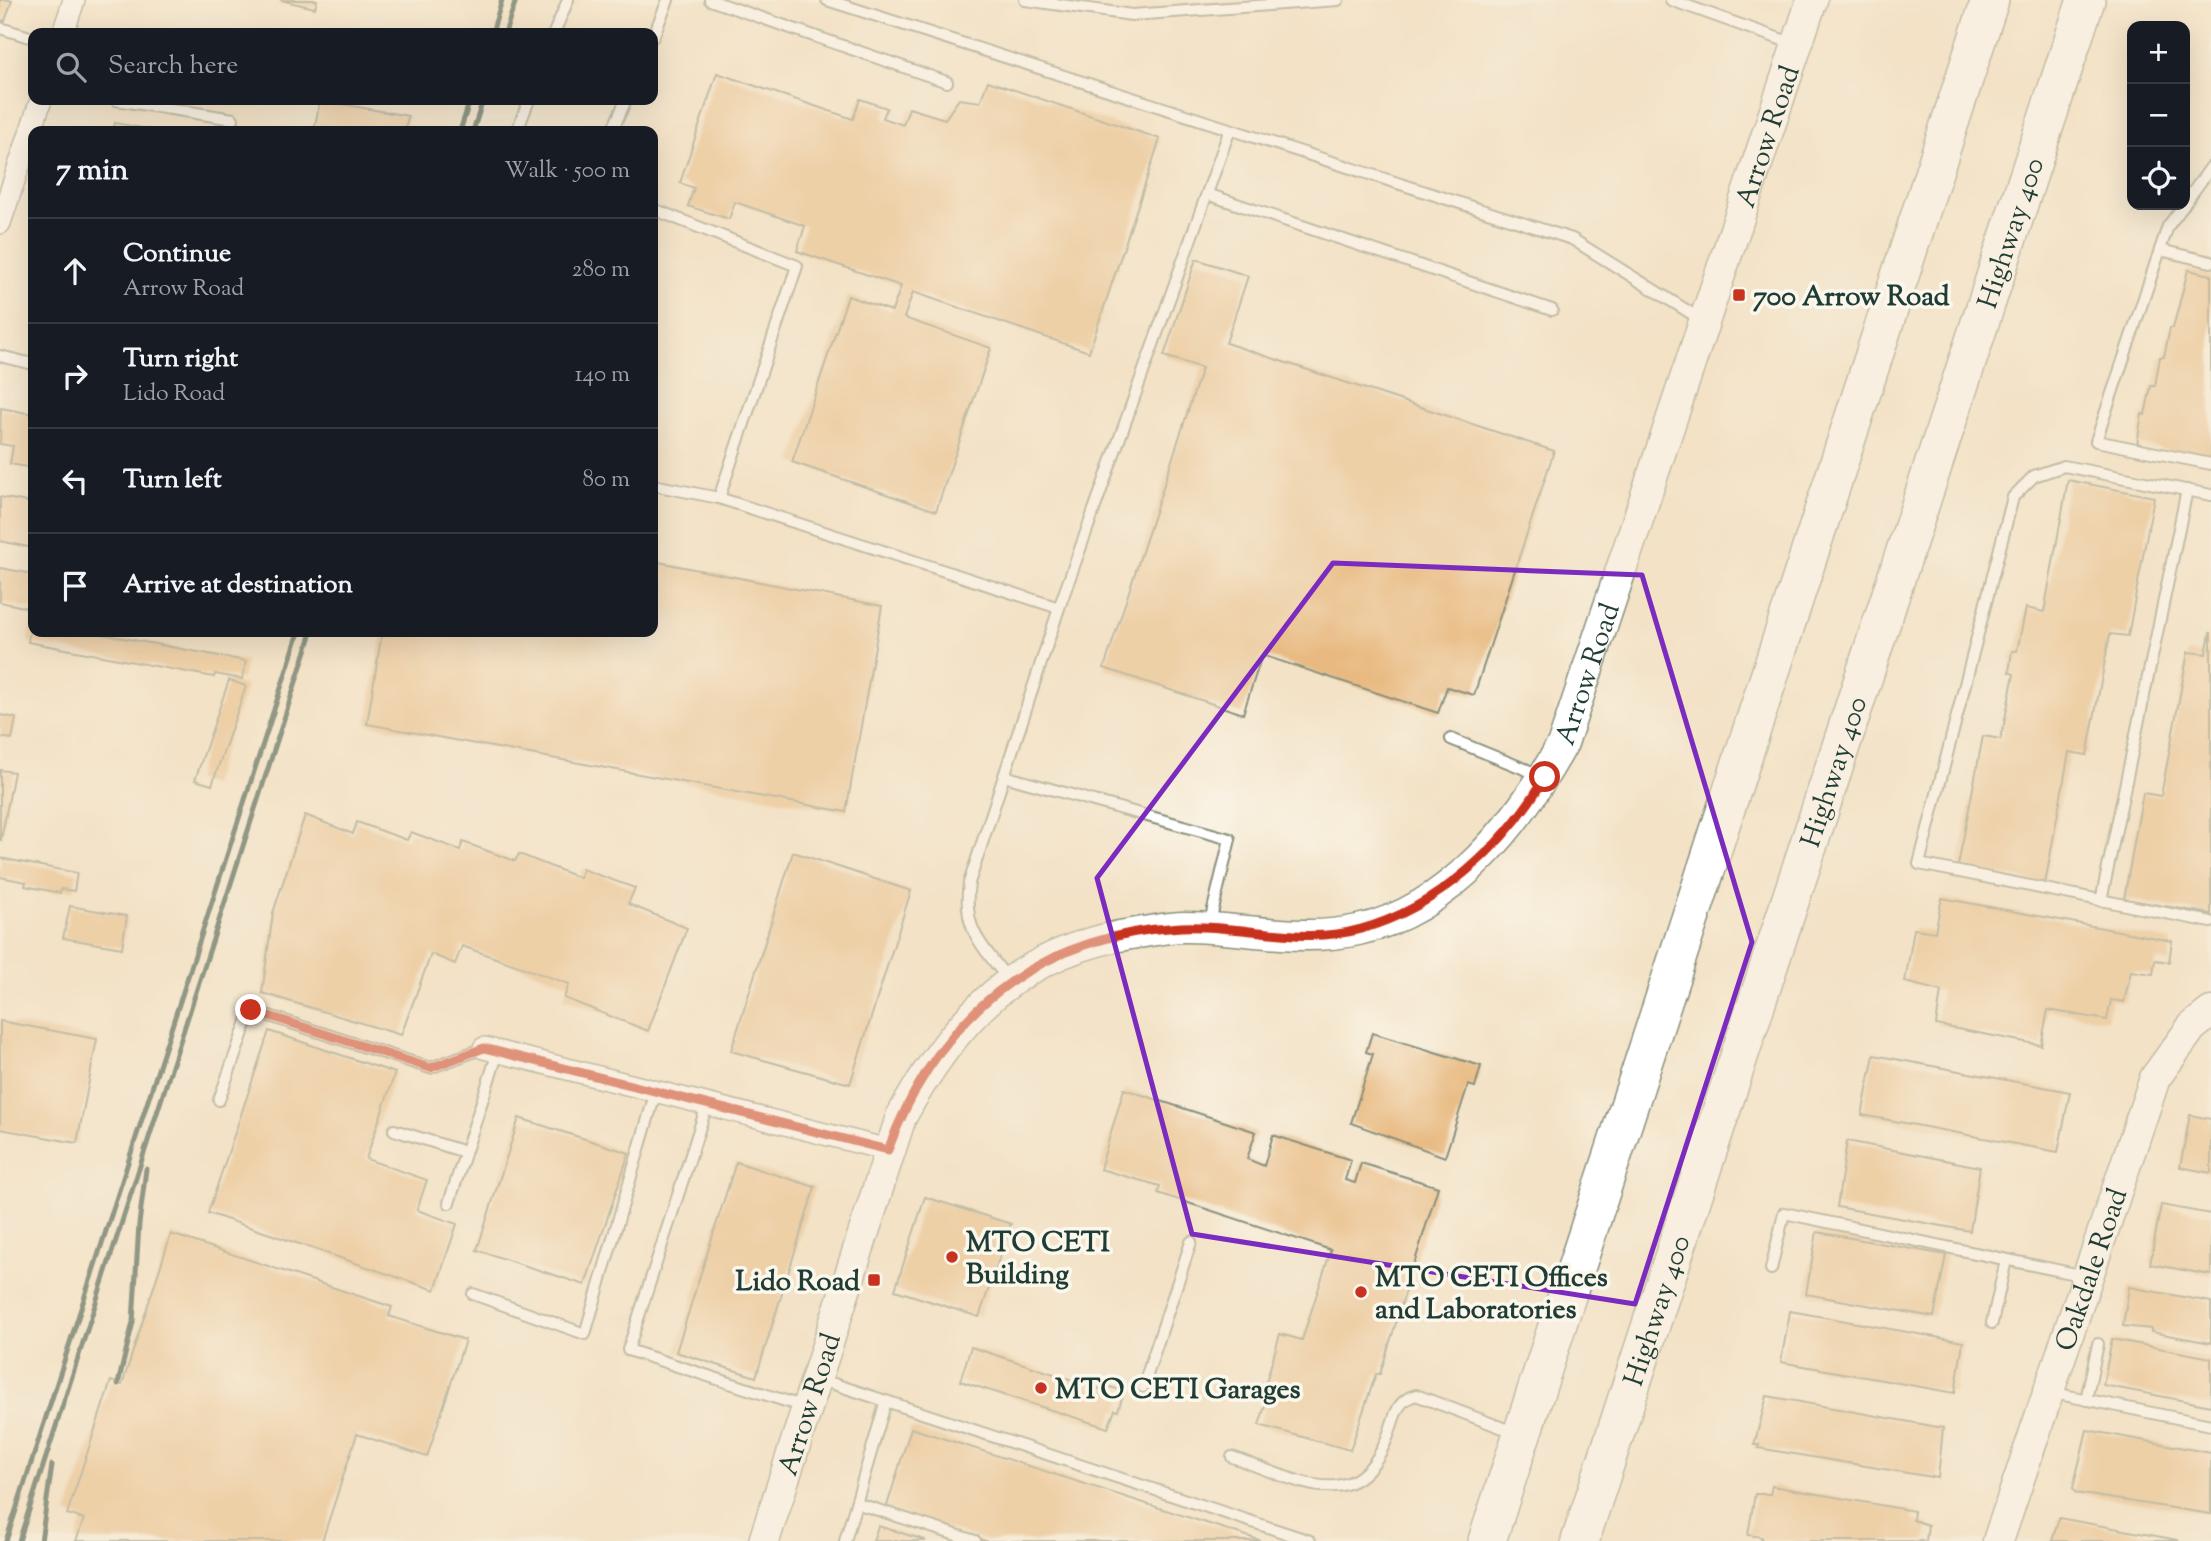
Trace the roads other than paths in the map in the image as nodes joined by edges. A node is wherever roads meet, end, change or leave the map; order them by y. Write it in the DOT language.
graph roads {
  1 [pos="74,0"];
  2 [pos="568,0"];
  3 [pos="668,0"];
  4 [pos="710,0"];
  5 [pos="827,0"];
  6 [pos="1025,0"];
  7 [pos="1338,0"];
  8 [pos="1671,0"];
  9 [pos="1812,0"];
  10 [pos="1990,0"];
  11 [pos="2086,0"];
  12 [pos="0,28"];
  13 [pos="65,28"];
  14 [pos="556,28"];
  15 [pos="657,28"];
  16 [pos="28,36"];
  17 [pos="1797,44"];
  18 [pos="947,82"];
  19 [pos="39,105"];
  20 [pos="147,105"];
  21 [pos="527,105"];
  22 [pos="624,105"];
  23 [pos="233,119"];
  24 [pos="32,126"];
  25 [pos="519,126"];
  26 [pos="614,126"];
  27 [pos="1230,129"];
  28 [pos="28,139"];
  29 [pos="2211,167"];
  30 [pos="1207,194"];
  31 [pos="2190,196"];
  32 [pos="2180,210"];
  33 [pos="658,211"];
  34 [pos="0,223"];
  35 [pos="2160,250"];
  36 [pos="2211,262"];
  37 [pos="1552,310"];
  38 [pos="1704,322"];
  39 [pos="0,356"];
  40 [pos="28,363"];
  41 [pos="2211,464"];
  42 [pos="658,486"];
  43 [pos="2187,490"];
  44 [pos="2211,495"];
  45 [pos="719,498"];
  46 [pos="1059,608"];
  47 [pos="1451,738"];
  48 [pos="1004,776"];
  49 [pos="1545,777"];
  50 [pos="2101,901"];
  51 [pos="2211,922"];
  52 [pos="1209,929"];
  53 [pos="1009,981"];
  54 [pos="2211,1012"];
  55 [pos="491,1050"];
  56 [pos="656,1091"];
  57 [pos="219,1100"];
  58 [pos="707,1105"];
  59 [pos="394,1130"];
  60 [pos="888,1150"];
  61 [pos="465,1152"];
  62 [pos="449,1203"];
  63 [pos="1191,1242"];
  64 [pos="2006,1260"];
  65 [pos="1771,1269"];
  66 [pos="2088,1277"];
  67 [pos="473,1294"];
  68 [pos="1992,1323"];
  69 [pos="2098,1344"];
  70 [pos="816,1378"];
  71 [pos="1143,1387"];
  72 [pos="2049,1392"];
  73 [pos="2085,1400"];
  74 [pos="886,1401"];
  75 [pos="806,1408"];
  76 [pos="2211,1425"];
  77 [pos="1522,1435"];
  78 [pos="1232,1457"];
  79 [pos="856,1503"];
  80 [pos="764,1541"];
  81 [pos="845,1541"];
  82 [pos="975,1541"];
  83 [pos="1310,1541"];
  84 [pos="1487,1541"];
  85 [pos="1580,1541"];
  86 [pos="1998,1541"];
  1 -- 13 [label="street"];
  2 -- 14 [label="lane"];
  3 -- 15 [label="lane"];
  4 -- 18 [label="lane"];
  5 -- 27 [label="lane"];
  6 -- 7 [label="lane"];
  8 -- 17 [label="lane"];
  9 -- 17 [label="street, Arrow Road"];
  10 -- 77 [label="highway"];
  11 -- 85 [label="highway, Highway 400"];
  12 -- 16 [label="lane"];
  17 -- 38 [label="street, Arrow Road"];
  19 -- 24 [label="street"];
  20 -- 23 [label="lane"];
  21 -- 25 [label="lane"];
  22 -- 26 [label="lane"];
  27 -- 30 [label="lane"];
  27 -- 38 [label="lane"];
  28 -- 34 [label="street"];
  29 -- 31 [label="lane"];
  30 -- 37 [label="lane"];
  30 -- 46 [label="lane"];
  32 -- 35 [label="lane"];
  33 -- 45 [label="lane"];
  35 -- 36 [label="lane"];
  35 -- 41 [label="lane"];
  38 -- 49 [label="street, Arrow Road"];
  39 -- 40 [label="lane"];
  42 -- 45 [label="lane"];
  43 -- 44 [label="lane"];
  43 -- 50 [label="lane"];
  43 -- 50 [label="lane"];
  45 -- 46 [label="lane"];
  46 -- 48 [label="lane"];
  47 -- 49 [label="lane"];
  48 -- 52 [label="lane"];
  48 -- 53 [label="lane"];
  49 -- 52 [label="street, Arrow Road"];
  50 -- 51 [label="lane"];
  52 -- 53 [label="street, Arrow Road"];
  53 -- 60 [label="street, Arrow Road"];
  54 -- 66 [label="street, Oakdale Road"];
  55 -- 56 [label="street"];
  55 -- 57 [label="lane"];
  55 -- 61 [label="lane"];
  56 -- 58 [label="street"];
  56 -- 67 [label="lane"];
  58 -- 60 [label="street"];
  58 -- 75 [label="lane"];
  59 -- 61 [label="lane"];
  60 -- 70 [label="street, Arrow Road"];
  61 -- 62 [label="lane"];
  63 -- 71 [label="lane"];
  64 -- 65 [label="lane"];
  64 -- 66 [label="lane"];
  64 -- 68 [label="lane"];
  66 -- 72 [label="street, Oakdale Road"];
  69 -- 73 [label="lane"];
  70 -- 74 [label="lane"];
  70 -- 75 [label="street, Arrow Road"];
  72 -- 73 [label="lane"];
  72 -- 86 [label="street, Oakdale Road"];
  73 -- 76 [label="lane"];
  74 -- 79 [label="lane"];
  74 -- 83 [label="lane"];
  75 -- 80 [label="street, Arrow Road"];
  77 -- 78 [label="lane"];
  77 -- 84 [label="highway"];
  79 -- 81 [label="lane"];
  79 -- 82 [label="lane"];
}
